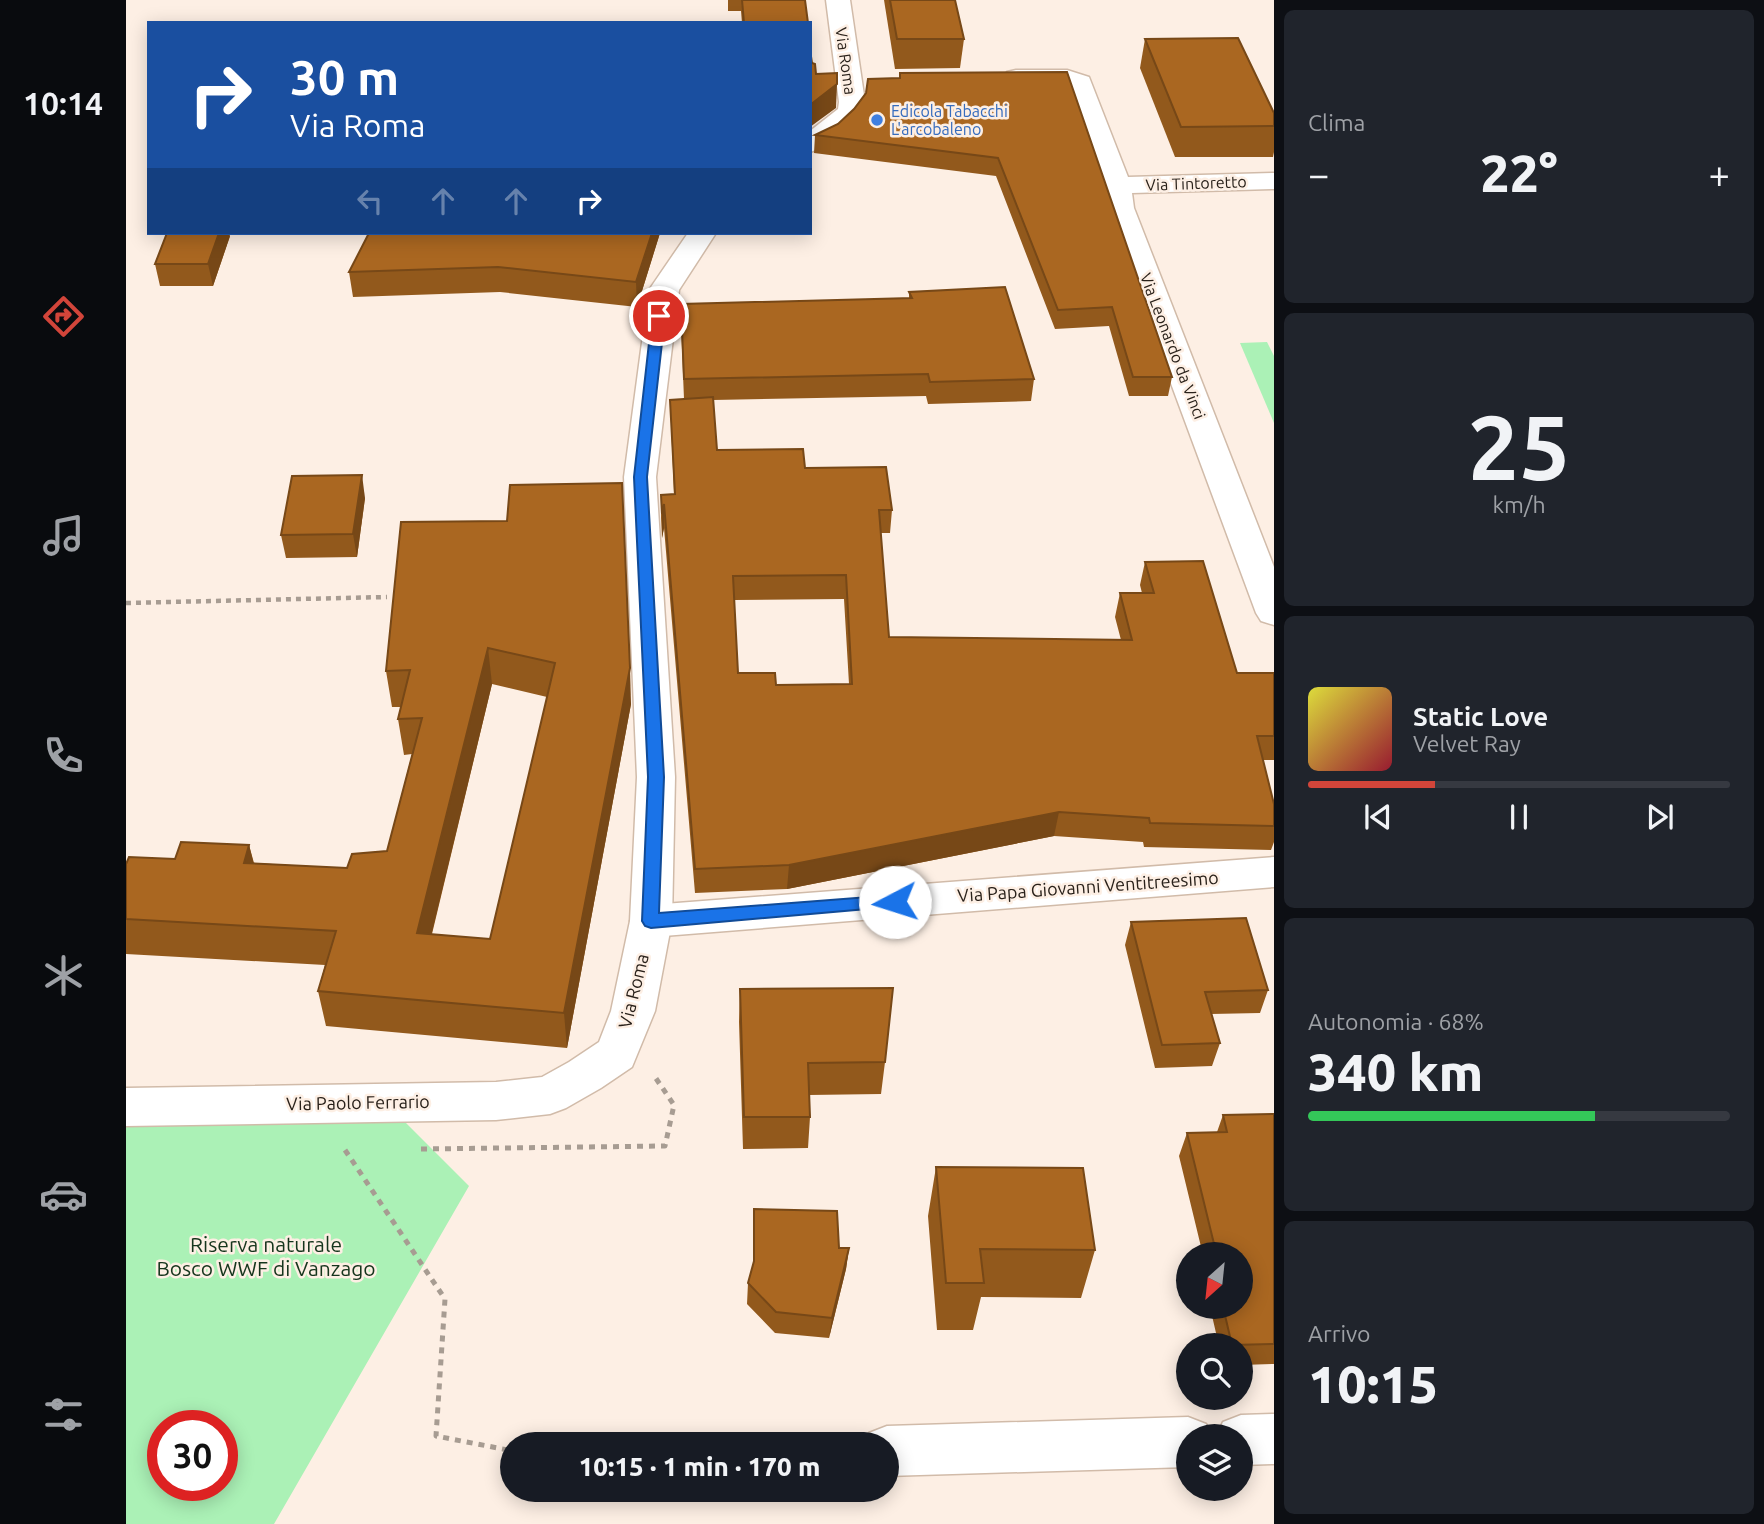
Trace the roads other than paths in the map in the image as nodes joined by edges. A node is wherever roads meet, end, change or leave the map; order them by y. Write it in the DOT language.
graph roads {
  1 [pos="838,0"];
  2 [pos="998,78"];
  3 [pos="875,79"];
  4 [pos="849,80"];
  5 [pos="812,142"];
  6 [pos="1274,181"];
  7 [pos="1118,185"];
  8 [pos="701,235"];
  9 [pos="1274,613"];
  10 [pos="1274,872"];
  11 [pos="651,921"];
  12 [pos="585,1075"];
  13 [pos="126,1107"];
  14 [pos="1274,1439"];
  15 [pos="1253,1440"];
  16 [pos="1176,1442"];
  17 [pos="899,1451"];
  1 -- 4 [label="street, Via Roma"];
  2 -- 7 [label="street, Via Leonardo da Vinci"];
  3 -- 4 [label="street"];
  4 -- 5 [label="street, Via Roma"];
  6 -- 7 [label="street, Via Tintoretto"];
  7 -- 9 [label="street, Via Leonardo da Vinci"];
  8 -- 11 [label="street, Via Roma"];
  10 -- 11 [label="street, Via Papa Giovanni Ventitreesimo"];
  11 -- 12 [label="street, Via Roma"];
  12 -- 13 [label="street, Via Paolo Ferrario"];
  14 -- 15 [label="street"];
  16 -- 17 [label="street"];
}
